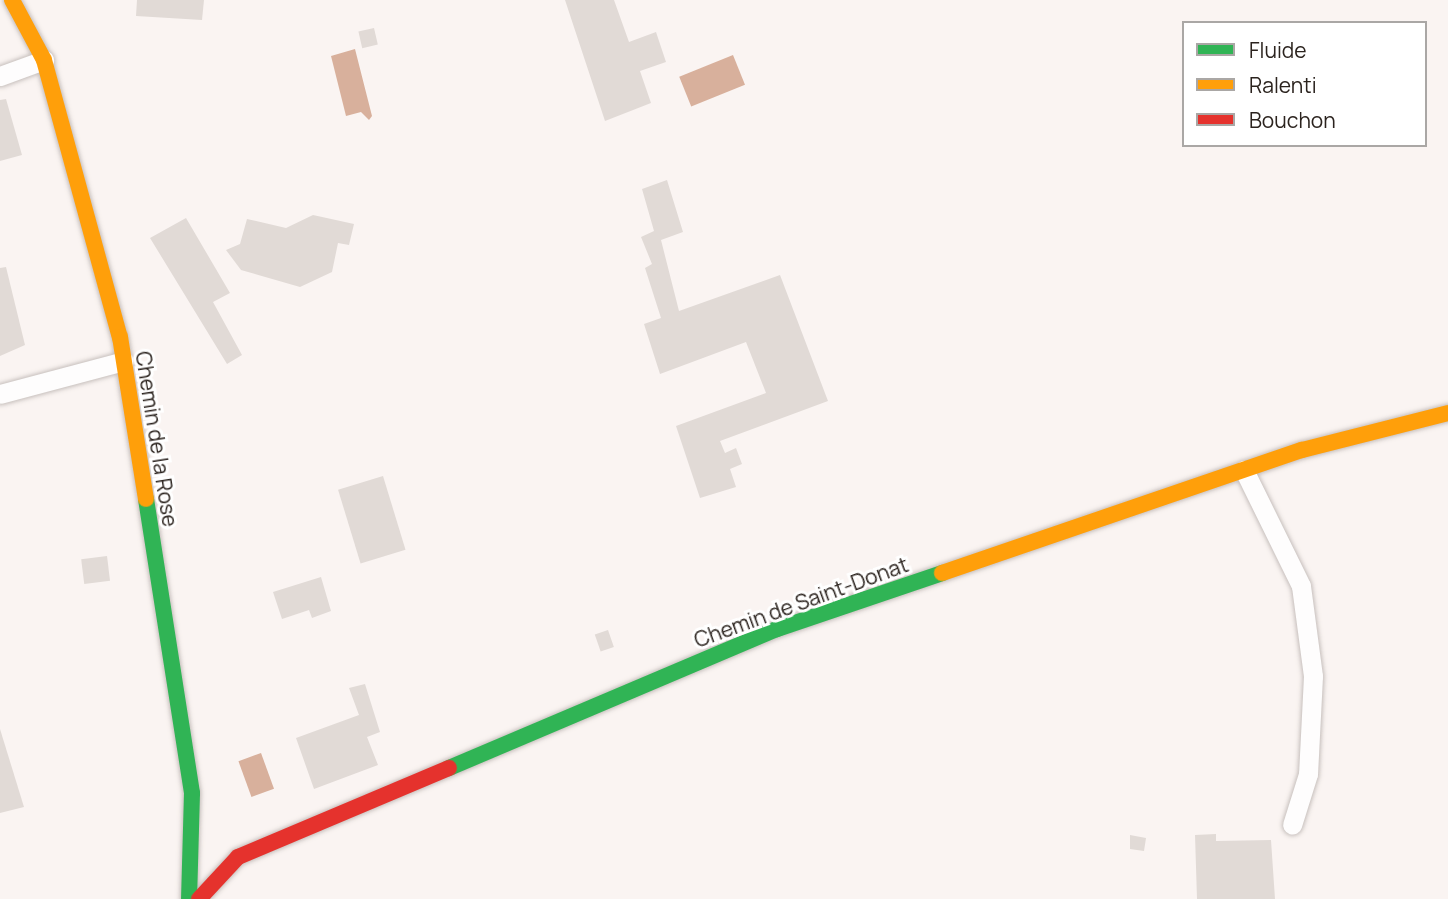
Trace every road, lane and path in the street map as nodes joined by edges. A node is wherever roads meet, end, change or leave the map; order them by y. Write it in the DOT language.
graph roads {
  1 [pos="12,0"];
  2 [pos="44,60"];
  3 [pos="0,76"];
  4 [pos="124,361"];
  5 [pos="0,394"];
  6 [pos="1448,413"];
  7 [pos="1244,470"];
  8 [pos="1292,825"];
  9 [pos="189,899"];
  10 [pos="199,899"];
  1 -- 2 [label="street, Chemin de la Rose"];
  2 -- 3 [label="lane"];
  2 -- 4 [label="street, Chemin de la Rose"];
  4 -- 5 [label="lane"];
  4 -- 9 [label="street, Chemin de la Rose"];
  6 -- 7 [label="street, Chemin de Saint-Donat"];
  7 -- 8 [label="lane"];
  7 -- 10 [label="street, Chemin de Saint-Donat"];
}
